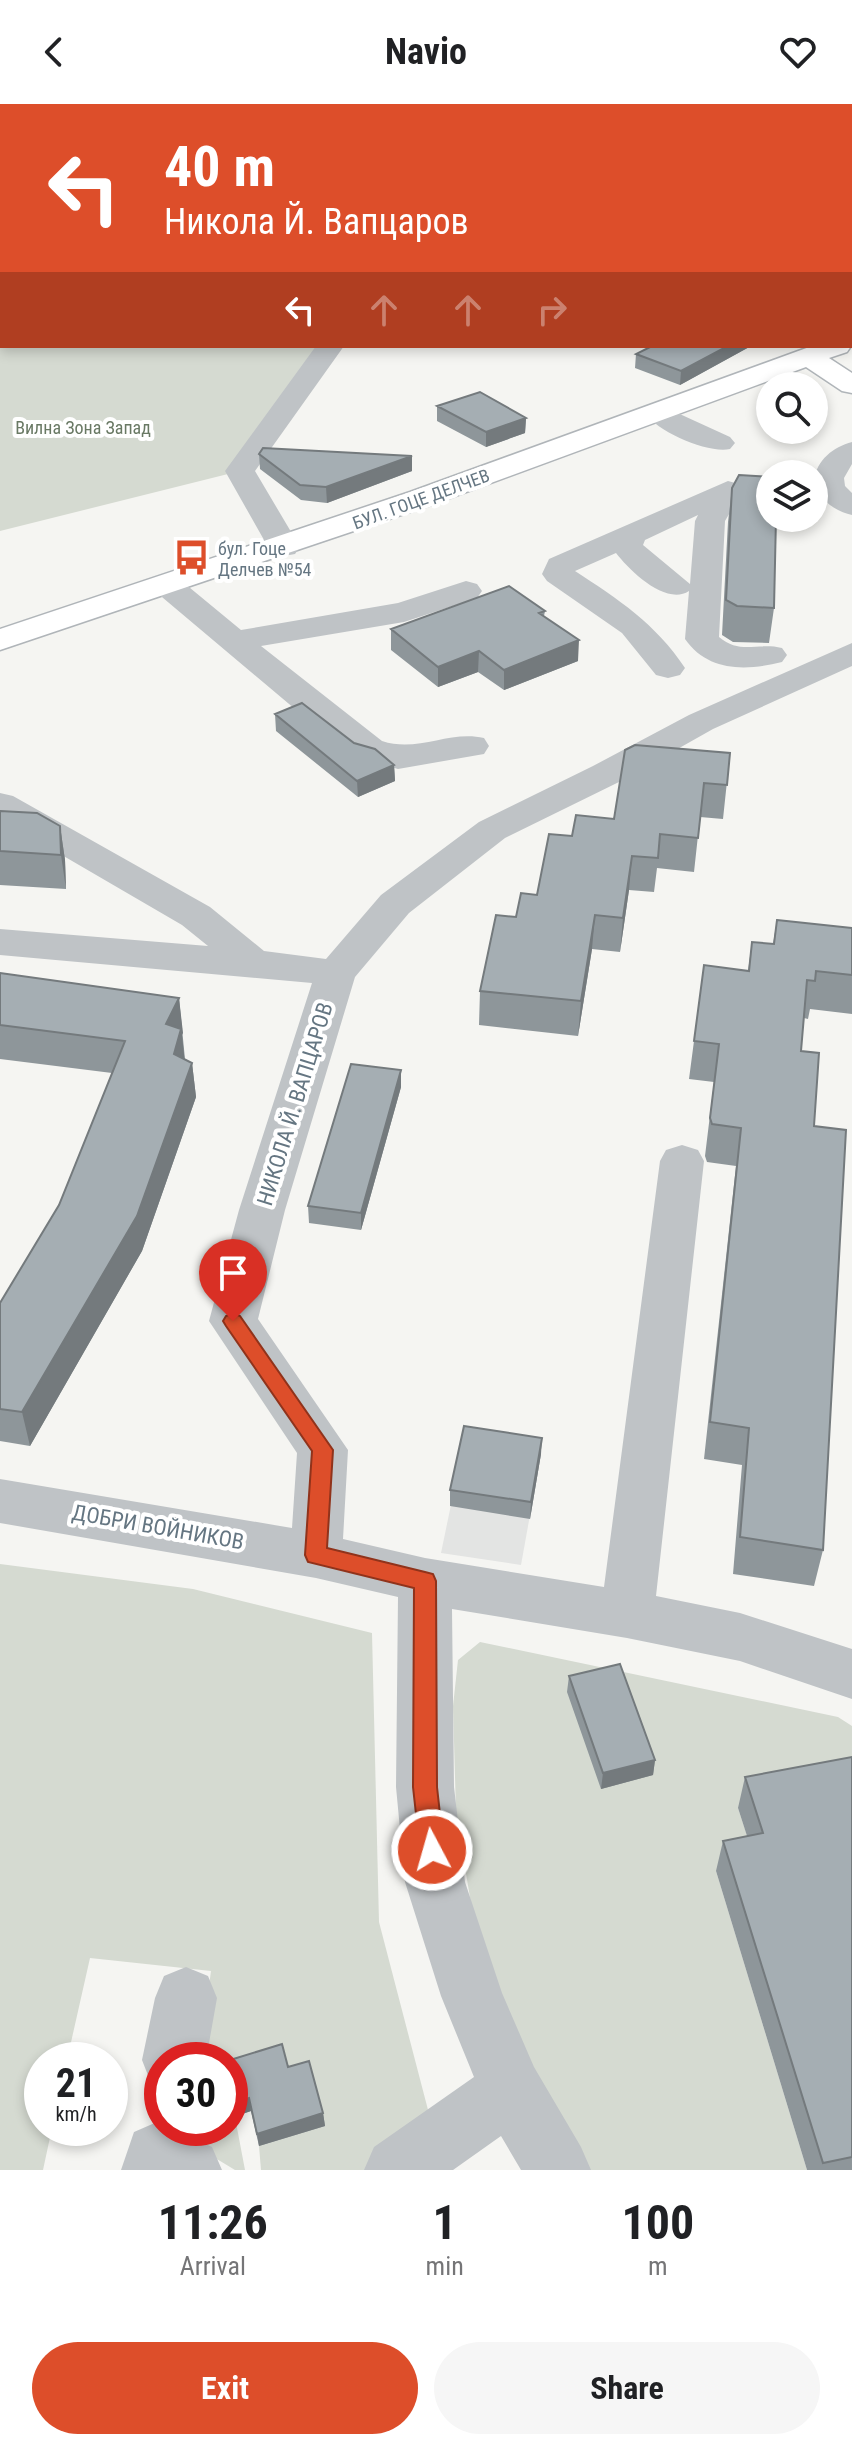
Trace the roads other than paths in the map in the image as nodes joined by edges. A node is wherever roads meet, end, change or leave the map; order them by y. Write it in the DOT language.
graph roads {
  1 [pos="329,348"];
  2 [pos="832,348"];
  3 [pos="808,357"];
  4 [pos="852,385"];
  5 [pos="660,414"];
  6 [pos="720,443"];
  7 [pos="852,451"];
  8 [pos="852,506"];
  9 [pos="631,535"];
  10 [pos="284,547"];
  11 [pos="167,585"];
  12 [pos="676,587"];
  13 [pos="466,591"];
  14 [pos="0,640"];
  15 [pos="234,641"];
  16 [pos="852,653"];
  17 [pos="770,655"];
  18 [pos="668,668"];
  19 [pos="471,746"];
  20 [pos="0,804"];
  21 [pos="0,942"];
  22 [pos="253,963"];
  23 [pos="336,973"];
  24 [pos="682,1161"];
  25 [pos="0,1501"];
  26 [pos="316,1555"];
  27 [pos="425,1581"];
  28 [pos="627,1614"];
  29 [pos="852,1674"];
  30 [pos="186,1998"];
  31 [pos="177,2042"];
  32 [pos="511,2090"];
  33 [pos="397,2170"];
  34 [pos="558,2170"];
  1 -- 10 [label="street"];
  2 -- 3 [label="main road, БУЛ. ГОЦЕ ДЕЛЧЕВ"];
  3 -- 4 [label="main road"];
  3 -- 5 [label="main road, БУЛ. ГОЦЕ ДЕЛЧЕВ"];
  5 -- 6 [label="street"];
  5 -- 10 [label="main road, БУЛ. ГОЦЕ ДЕЛЧЕВ"];
  7 -- 8 [label="street"];
  9 -- 12 [label="street"];
  9 -- 17 [label="street"];
  9 -- 18 [label="street"];
  10 -- 11 [label="main road, БУЛ. ГОЦЕ ДЕЛЧЕВ"];
  11 -- 14 [label="main road, БУЛ. ГОЦЕ ДЕЛЧЕВ"];
  11 -- 15 [label="street"];
  13 -- 15 [label="street"];
  15 -- 19 [label="street"];
  16 -- 23 [label="street, НИКОЛА Й. ВАПЦАРОВ"];
  20 -- 22 [label="street"];
  21 -- 22 [label="street"];
  22 -- 23 [label="street"];
  23 -- 26 [label="street, НИКОЛА Й. ВАПЦАРОВ"];
  24 -- 28 [label="street"];
  25 -- 26 [label="street, ДОБРИ ВОЙНИКОВ"];
  26 -- 27 [label="street"];
  27 -- 28 [label="street"];
  27 -- 32 [label="street"];
  28 -- 29 [label="street"];
  30 -- 31 [label="street"];
  32 -- 33 [label="street"];
  32 -- 34 [label="street"];
}
